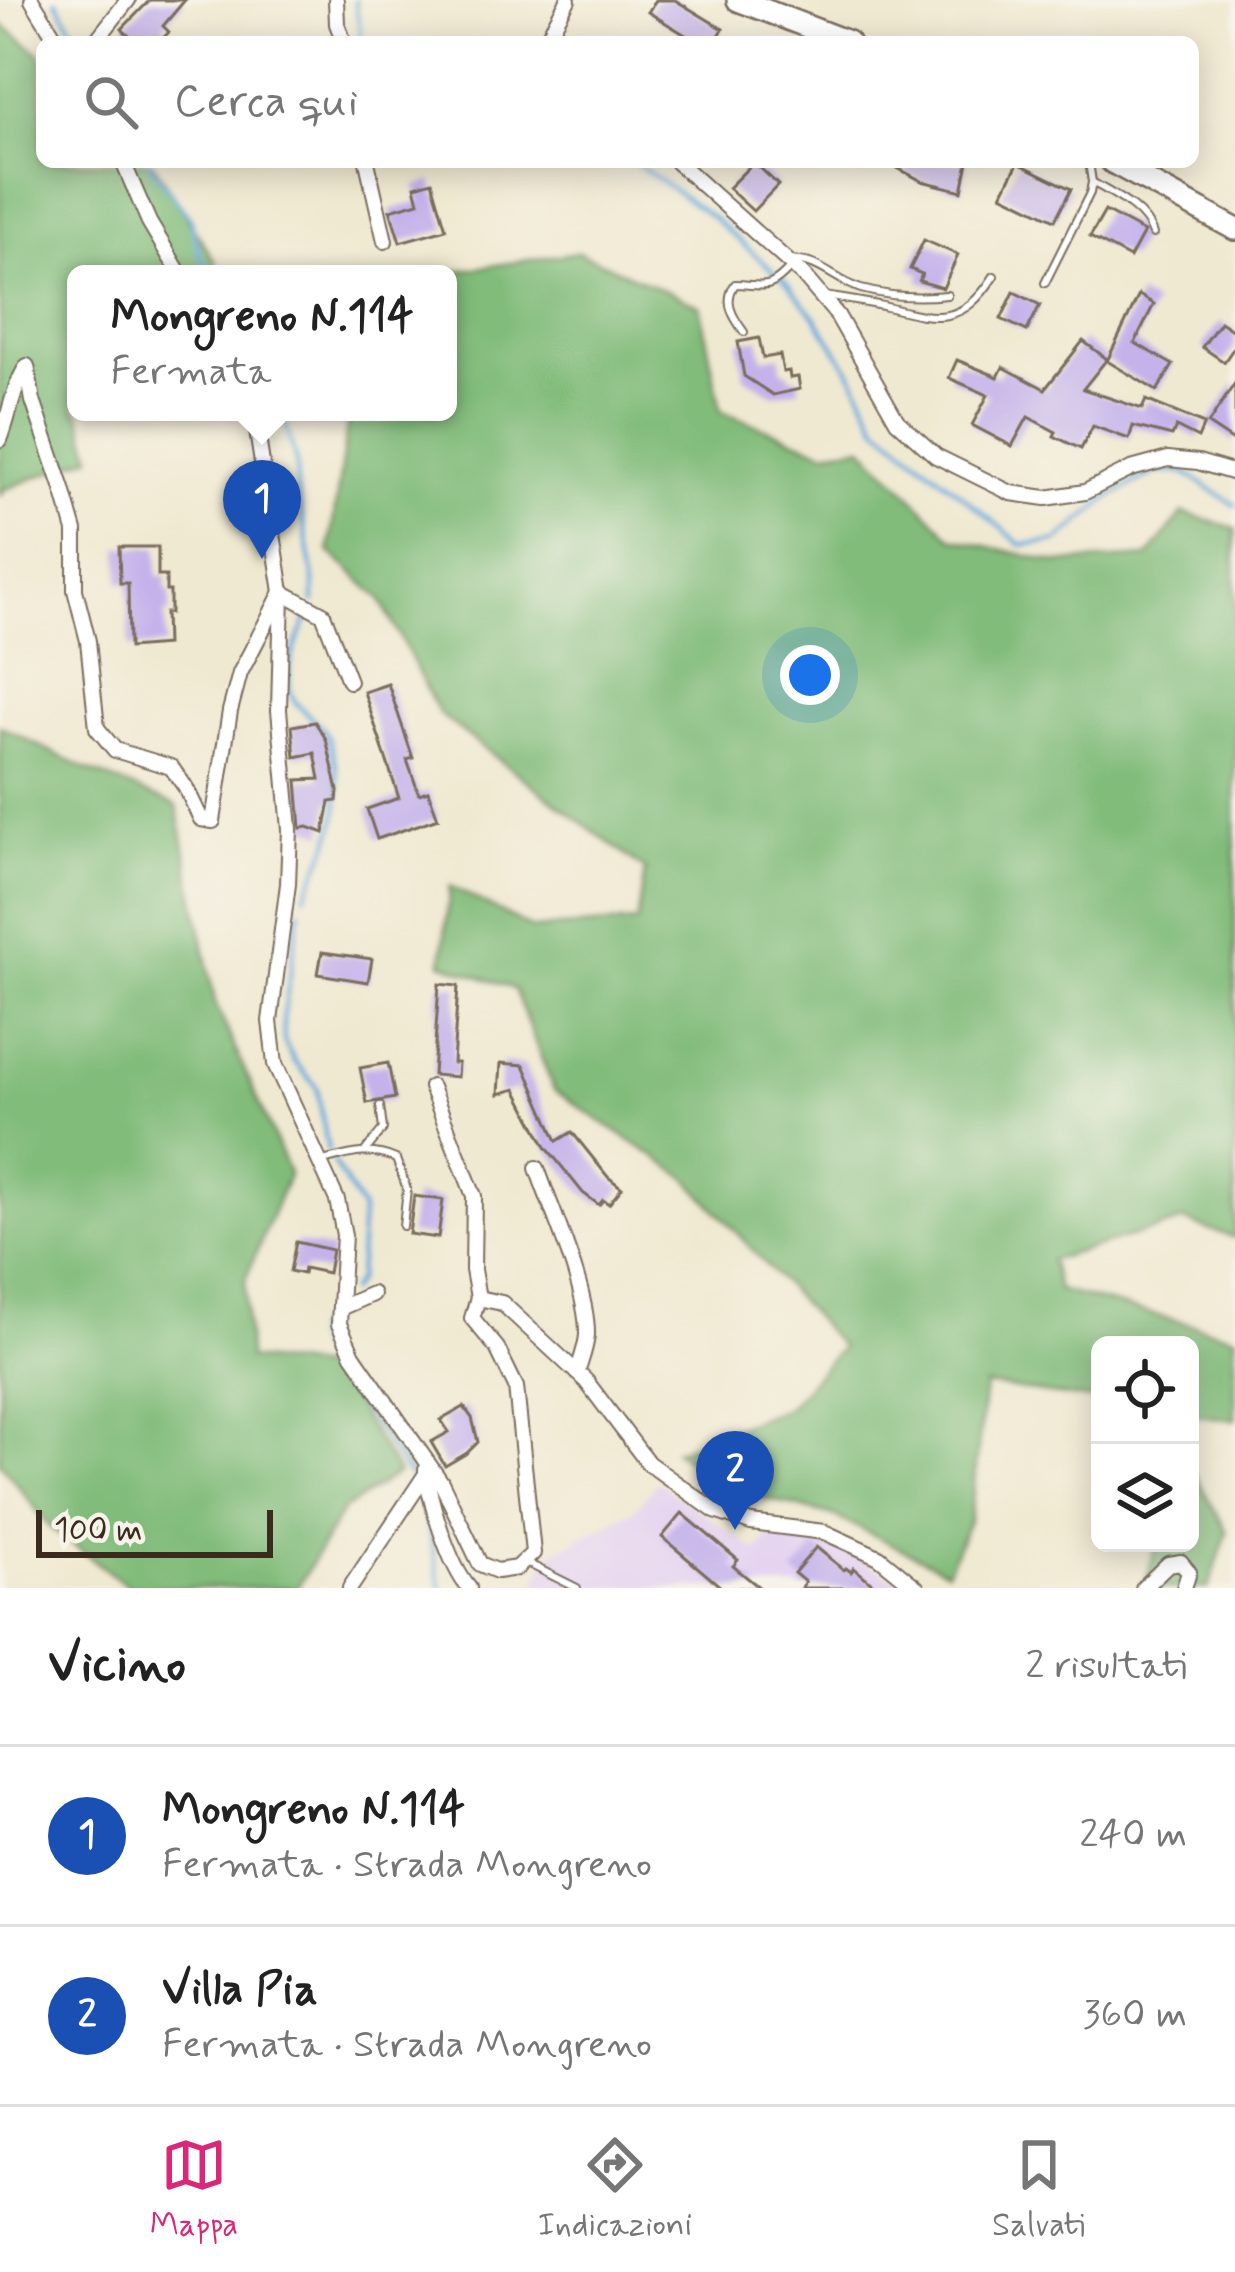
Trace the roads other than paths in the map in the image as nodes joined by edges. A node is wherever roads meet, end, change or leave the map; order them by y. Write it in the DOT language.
graph roads {
  1 [pos="32,0"];
  2 [pos="128,0"];
  3 [pos="336,0"];
  4 [pos="568,0"];
  5 [pos="738,0"];
  6 [pos="54,36"];
  7 [pos="100,36"];
  8 [pos="342,36"];
  9 [pos="548,36"];
  10 [pos="832,36"];
  11 [pos="126,168"];
  12 [pos="369,168"];
  13 [pos="684,168"];
  14 [pos="1090,168"];
  15 [pos="1123,168"];
  16 [pos="1092,182"];
  17 [pos="1235,229"];
  18 [pos="1153,234"];
  19 [pos="385,242"];
  20 [pos="175,265"];
  21 [pos="790,266"];
  22 [pos="994,276"];
  23 [pos="1045,284"];
  24 [pos="947,295"];
  25 [pos="820,296"];
  26 [pos="744,332"];
  27 [pos="253,421"];
  28 [pos="0,440"];
  29 [pos="1235,473"];
  30 [pos="282,592"];
  31 [pos="349,681"];
  32 [pos="430,1088"];
  33 [pos="380,1106"];
  34 [pos="366,1150"];
  35 [pos="320,1162"];
  36 [pos="537,1168"];
  37 [pos="404,1226"];
  38 [pos="372,1294"];
  39 [pos="478,1298"];
  40 [pos="340,1308"];
  41 [pos="577,1373"];
  42 [pos="426,1468"];
  43 [pos="524,1561"];
  44 [pos="350,1588"];
  45 [pos="469,1588"];
  46 [pos="577,1588"];
  47 [pos="917,1588"];
  48 [pos="1143,1588"];
  49 [pos="1184,1588"];
  1 -- 6 [label="street"];
  2 -- 7 [label="street"];
  3 -- 8 [label="street"];
  4 -- 9 [label="street"];
  5 -- 10 [label="main road"];
  11 -- 20 [label="street"];
  12 -- 19 [label="street"];
  13 -- 21 [label="street"];
  14 -- 16 [label="lane"];
  15 -- 17 [label="main road"];
  16 -- 18 [label="lane"];
  16 -- 23 [label="lane"];
  21 -- 24 [label="lane"];
  21 -- 25 [label="street"];
  21 -- 26 [label="lane"];
  22 -- 25 [label="lane"];
  25 -- 29 [label="street"];
  27 -- 30 [label="street"];
  28 -- 30 [label="street"];
  30 -- 31 [label="street"];
  30 -- 35 [label="street"];
  32 -- 39 [label="street"];
  33 -- 34 [label="lane"];
  34 -- 35 [label="lane"];
  34 -- 37 [label="lane"];
  35 -- 40 [label="street"];
  36 -- 41 [label="street"];
  38 -- 40 [label="street"];
  39 -- 41 [label="street"];
  39 -- 43 [label="street"];
  40 -- 42 [label="street"];
  41 -- 47 [label="street"];
  42 -- 43 [label="street"];
  42 -- 44 [label="street"];
  42 -- 45 [label="street"];
  43 -- 46 [label="lane"];
  48 -- 49 [label="street"];
}
